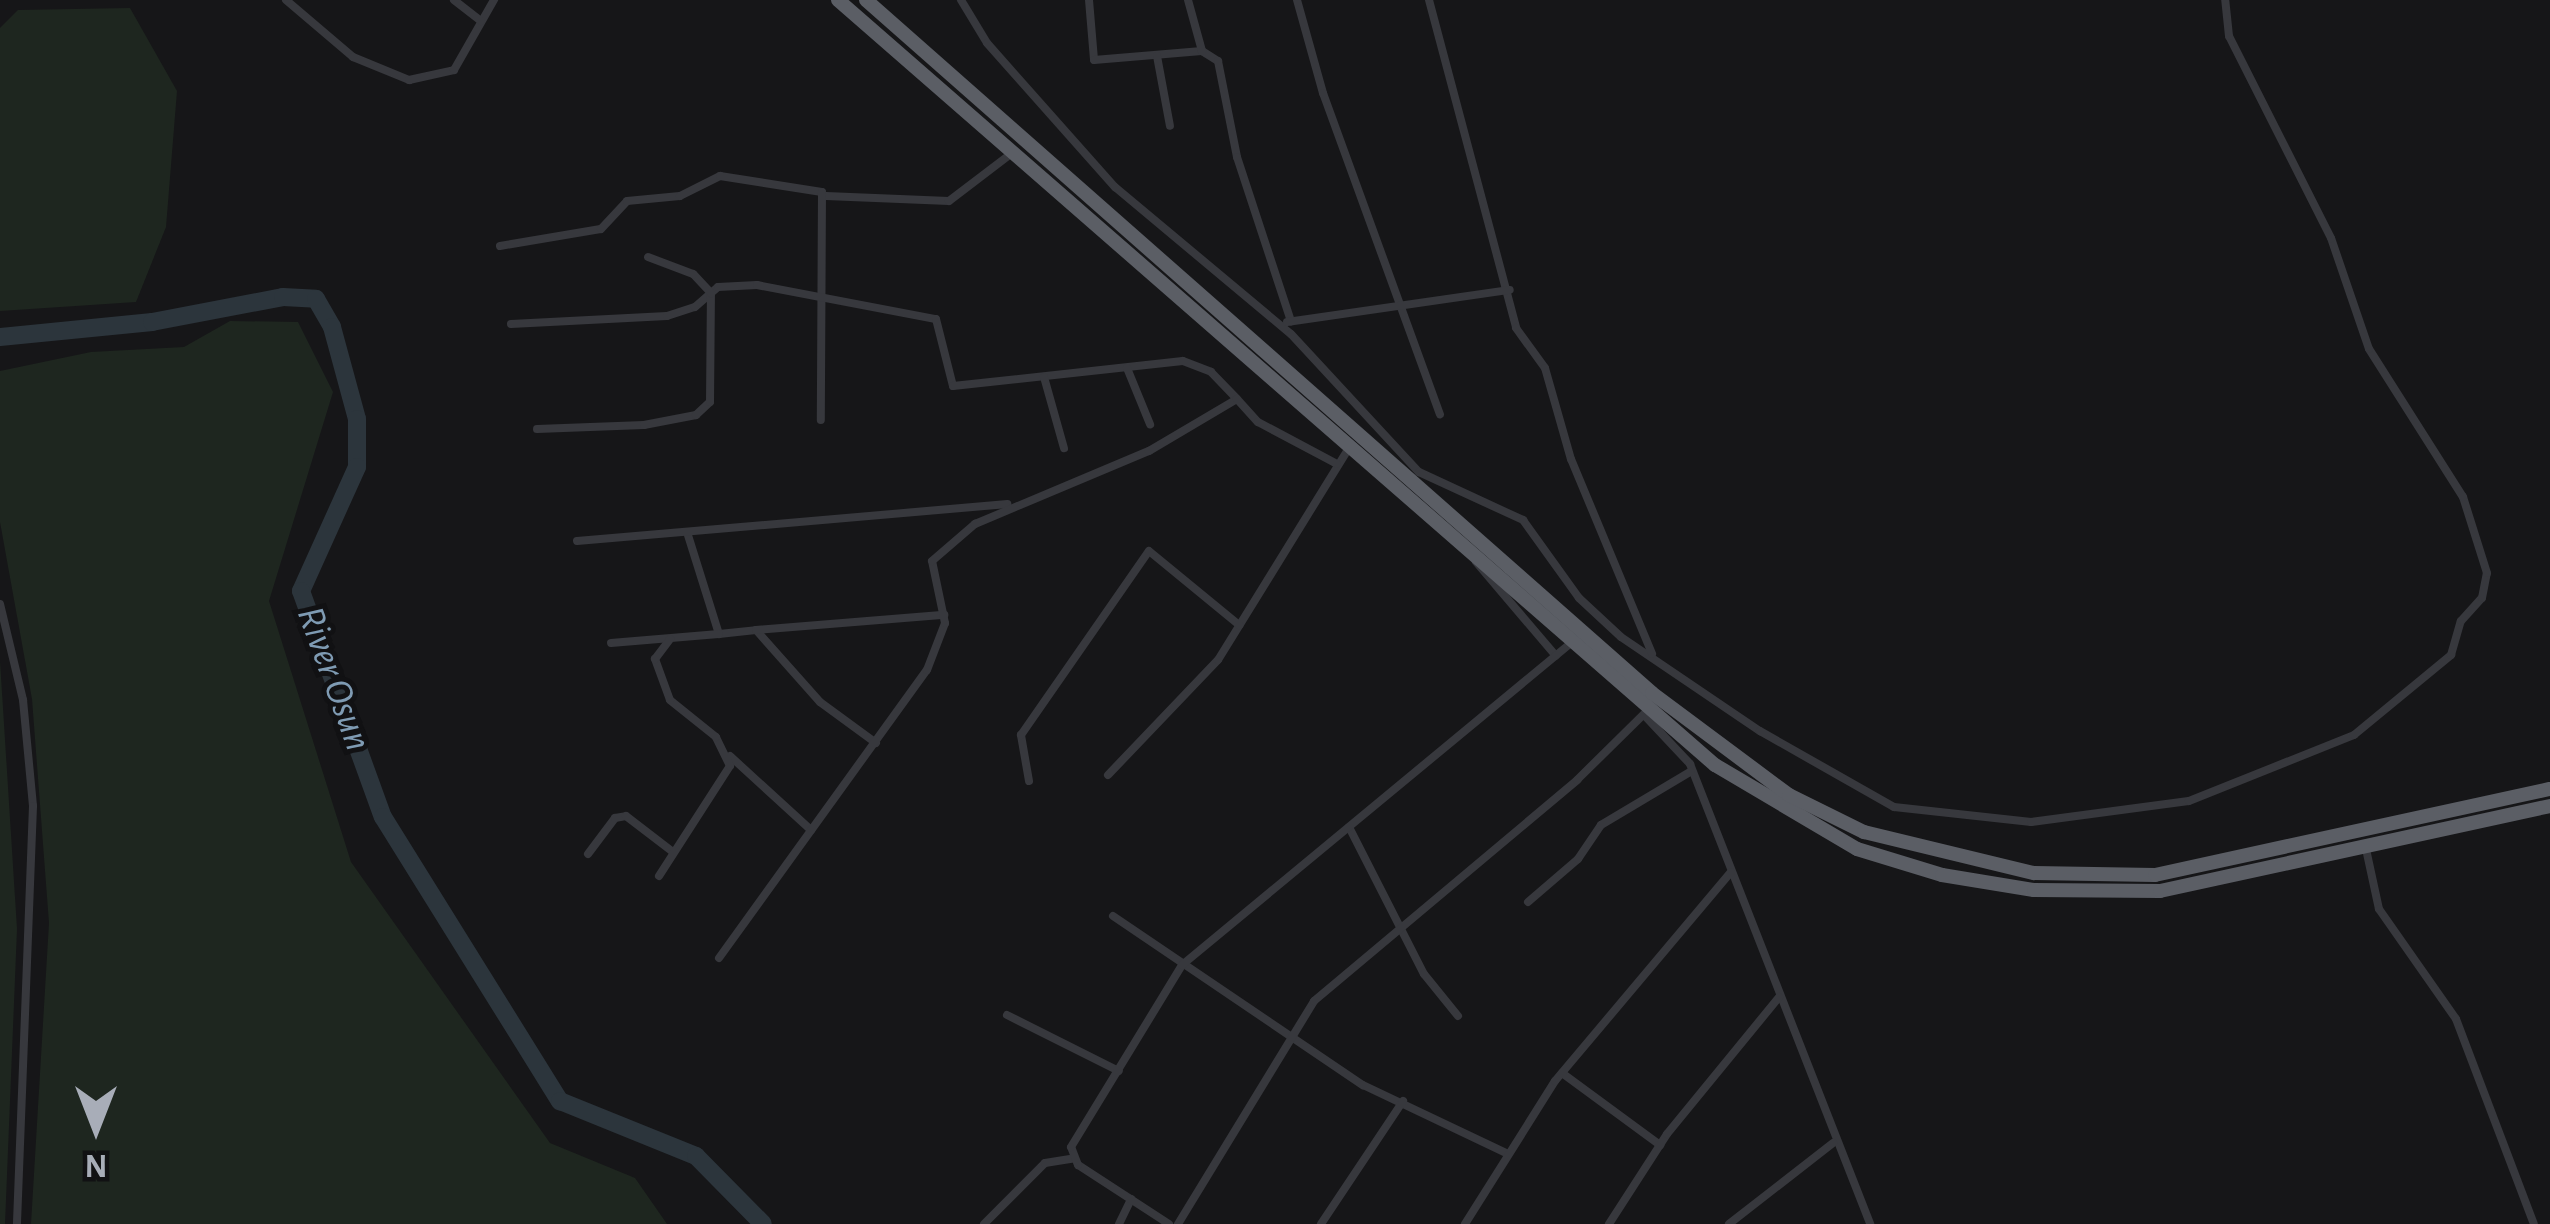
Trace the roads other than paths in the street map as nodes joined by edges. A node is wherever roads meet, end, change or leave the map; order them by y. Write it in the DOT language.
graph roads {
  1 [pos="286,0"];
  2 [pos="494,0"];
  3 [pos="838,0"];
  4 [pos="866,0"];
  5 [pos="962,0"];
  6 [pos="1089,0"];
  7 [pos="1188,0"];
  8 [pos="1297,0"];
  9 [pos="1429,0"];
  10 [pos="2225,0"];
  11 [pos="459,1"];
  12 [pos="482,22"];
  13 [pos="1202,51"];
  14 [pos="1157,56"];
  15 [pos="1170,127"];
  16 [pos="1012,152"];
  17 [pos="826,196"];
  18 [pos="500,246"];
  19 [pos="648,257"];
  20 [pos="1510,290"];
  21 [pos="711,293"];
  22 [pos="824,295"];
  23 [pos="1398,302"];
  24 [pos="1291,321"];
  25 [pos="511,324"];
  26 [pos="1278,324"];
  27 [pos="1127,368"];
  28 [pos="1044,377"];
  29 [pos="1238,399"];
  30 [pos="1440,414"];
  31 [pos="1370,417"];
  32 [pos="821,420"];
  33 [pos="1150,424"];
  34 [pos="536,429"];
  35 [pos="1355,440"];
  36 [pos="1064,448"];
  37 [pos="1337,464"];
  38 [pos="1014,503"];
  39 [pos="972,507"];
  40 [pos="975,524"];
  41 [pos="687,532"];
  42 [pos="577,541"];
  43 [pos="1474,557"];
  44 [pos="0,604"];
  45 [pos="944,615"];
  46 [pos="1239,625"];
  47 [pos="756,629"];
  48 [pos="719,634"];
  49 [pos="670,639"];
  50 [pos="611,643"];
  51 [pos="1571,643"];
  52 [pos="1652,655"];
  53 [pos="1556,656"];
  54 [pos="1647,713"];
  55 [pos="876,743"];
  56 [pos="730,756"];
  57 [pos="1690,772"];
  58 [pos="1108,776"];
  59 [pos="1029,781"];
  60 [pos="2550,789"];
  61 [pos="2550,806"];
  62 [pos="1349,827"];
  63 [pos="811,830"];
  64 [pos="2366,849"];
  65 [pos="673,852"];
  66 [pos="588,854"];
  67 [pos="1731,871"];
  68 [pos="659,876"];
  69 [pos="1528,902"];
  70 [pos="1113,916"];
  71 [pos="1399,930"];
  72 [pos="719,958"];
  73 [pos="1182,965"];
  74 [pos="1780,996"];
  75 [pos="1007,1015"];
  76 [pos="1458,1016"];
  77 [pos="1293,1036"];
  78 [pos="1119,1071"];
  79 [pos="1562,1072"];
  80 [pos="1403,1101"];
  81 [pos="1833,1143"];
  82 [pos="1660,1145"];
  83 [pos="1508,1154"];
  84 [pos="1075,1158"];
  85 [pos="1131,1199"];
  86 [pos="17,1224"];
  87 [pos="984,1224"];
  88 [pos="1119,1224"];
  89 [pos="1174,1224"];
  90 [pos="1321,1224"];
  91 [pos="1465,1224"];
  92 [pos="1609,1224"];
  93 [pos="1729,1224"];
  94 [pos="1870,1224"];
  95 [pos="2534,1224"];
  1 -- 12 [label="street"];
  2 -- 12 [label="street"];
  3 -- 16 [label="highway"];
  4 -- 35 [label="highway"];
  5 -- 26 [label="street"];
  6 -- 14 [label="street"];
  7 -- 13 [label="street"];
  8 -- 23 [label="street"];
  9 -- 20 [label="street"];
  10 -- 52 [label="street"];
  11 -- 12 [label="street"];
  13 -- 14 [label="street"];
  13 -- 24 [label="street"];
  14 -- 15 [label="street"];
  16 -- 17 [label="street"];
  16 -- 35 [label="highway"];
  17 -- 18 [label="street"];
  17 -- 22 [label="street"];
  19 -- 21 [label="street"];
  20 -- 23 [label="street"];
  20 -- 52 [label="street"];
  21 -- 22 [label="street"];
  21 -- 25 [label="street"];
  21 -- 34 [label="street"];
  22 -- 28 [label="street"];
  22 -- 32 [label="street"];
  23 -- 24 [label="street"];
  23 -- 30 [label="street"];
  24 -- 26 [label="street"];
  26 -- 31 [label="street"];
  27 -- 28 [label="street"];
  27 -- 29 [label="street"];
  27 -- 33 [label="street"];
  28 -- 36 [label="street"];
  29 -- 37 [label="street"];
  29 -- 38 [label="street"];
  31 -- 35 [label="street"];
  31 -- 52 [label="street"];
  35 -- 37 [label="street"];
  35 -- 43 [label="highway"];
  35 -- 60 [label="highway"];
  37 -- 46 [label="street"];
  38 -- 39 [label="street"];
  38 -- 40 [label="street"];
  39 -- 40 [label="street"];
  39 -- 41 [label="street"];
  40 -- 45 [label="street"];
  41 -- 42 [label="street"];
  41 -- 48 [label="street"];
  43 -- 51 [label="highway"];
  43 -- 53 [label="street"];
  44 -- 86 [label="street"];
  45 -- 47 [label="street"];
  45 -- 55 [label="street"];
  46 -- 58 [label="street"];
  46 -- 59 [label="street"];
  47 -- 48 [label="street"];
  47 -- 55 [label="street"];
  48 -- 49 [label="street"];
  49 -- 50 [label="street"];
  49 -- 56 [label="street"];
  51 -- 53 [label="street"];
  51 -- 54 [label="highway"];
  53 -- 62 [label="street"];
  54 -- 57 [label="street"];
  54 -- 64 [label="highway"];
  54 -- 71 [label="street"];
  55 -- 63 [label="street"];
  56 -- 63 [label="street"];
  56 -- 65 [label="street"];
  57 -- 67 [label="street"];
  57 -- 69 [label="street"];
  61 -- 64 [label="highway"];
  62 -- 71 [label="street"];
  62 -- 73 [label="street"];
  63 -- 72 [label="street"];
  64 -- 95 [label="street"];
  65 -- 66 [label="street"];
  65 -- 68 [label="street"];
  67 -- 74 [label="street"];
  67 -- 79 [label="street"];
  70 -- 73 [label="street"];
  71 -- 76 [label="street"];
  71 -- 77 [label="street"];
  73 -- 77 [label="street"];
  73 -- 78 [label="street"];
  74 -- 81 [label="street"];
  74 -- 82 [label="street"];
  75 -- 78 [label="street"];
  77 -- 80 [label="street"];
  77 -- 89 [label="street"];
  78 -- 84 [label="street"];
  79 -- 82 [label="street"];
  79 -- 83 [label="street"];
  80 -- 83 [label="street"];
  80 -- 90 [label="street"];
  81 -- 93 [label="street"];
  81 -- 94 [label="street"];
  82 -- 92 [label="street"];
  83 -- 91 [label="street"];
  84 -- 85 [label="street"];
  84 -- 87 [label="street"];
  85 -- 88 [label="street"];
  85 -- 89 [label="street"];
}
